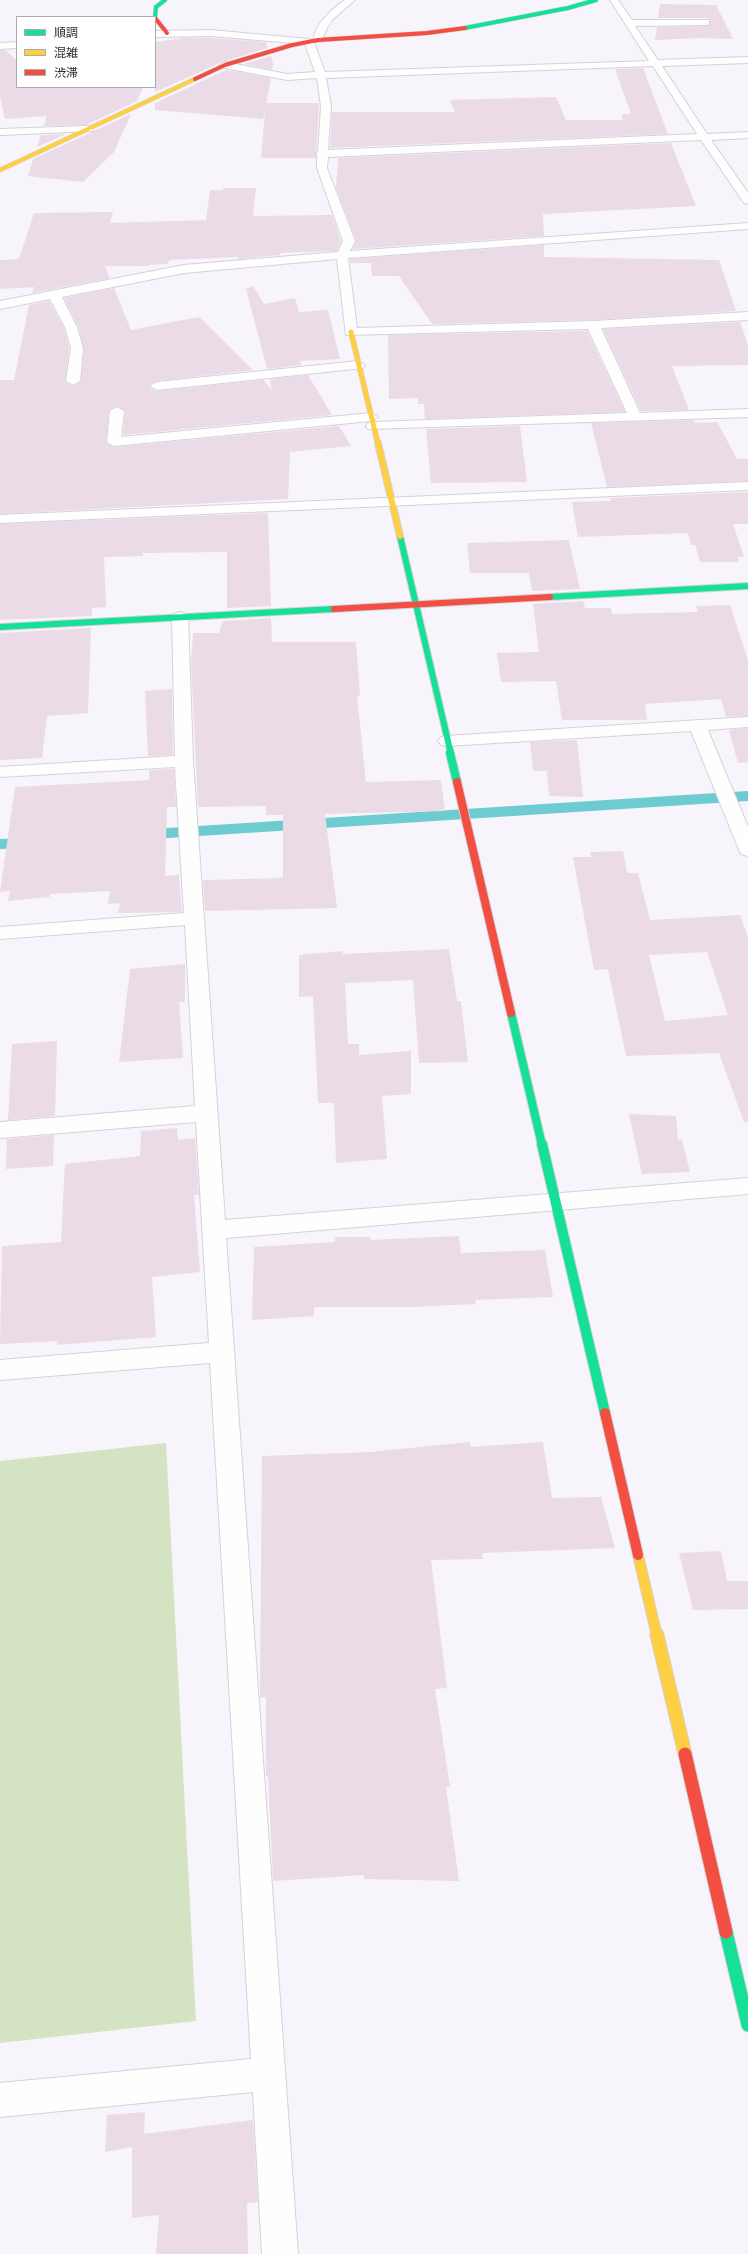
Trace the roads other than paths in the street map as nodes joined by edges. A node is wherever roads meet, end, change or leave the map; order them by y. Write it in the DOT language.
graph roads {
  1 [pos="165,0"];
  2 [pos="351,0"];
  3 [pos="596,0"];
  4 [pos="614,0"];
  5 [pos="155,16"];
  6 [pos="156,19"];
  7 [pos="706,22"];
  8 [pos="630,23"];
  9 [pos="167,33"];
  10 [pos="156,34"];
  11 [pos="313,41"];
  12 [pos="16,45"];
  13 [pos="0,46"];
  14 [pos="748,60"];
  15 [pos="656,64"];
  16 [pos="225,65"];
  17 [pos="321,75"];
  18 [pos="89,129"];
  19 [pos="0,132"];
  20 [pos="748,135"];
  21 [pos="704,137"];
  22 [pos="321,154"];
  23 [pos="0,170"];
  24 [pos="748,201"];
  25 [pos="748,226"];
  26 [pos="342,255"];
  27 [pos="54,294"];
  28 [pos="0,305"];
  29 [pos="748,316"];
  30 [pos="593,325"];
  31 [pos="351,332"];
  32 [pos="358,365"];
  33 [pos="72,381"];
  34 [pos="157,386"];
  35 [pos="117,411"];
  36 [pos="748,413"];
  37 [pos="635,416"];
  38 [pos="372,421"];
  39 [pos="748,486"];
  40 [pos="392,503"];
  41 [pos="0,519"];
  42 [pos="748,586"];
  43 [pos="417,605"];
  44 [pos="180,617"];
  45 [pos="0,627"];
  46 [pos="748,722"];
  47 [pos="697,725"];
  48 [pos="446,741"];
  49 [pos="184,761"];
  50 [pos="0,772"];
  51 [pos="748,850"];
  52 [pos="194,918"];
  53 [pos="0,933"];
  54 [pos="207,1112"];
  55 [pos="0,1130"];
  56 [pos="748,1186"];
  57 [pos="556,1202"];
  58 [pos="214,1230"];
  59 [pos="222,1352"];
  60 [pos="0,1370"];
  61 [pos="746,2012"];
  62 [pos="268,2074"];
  63 [pos="0,2100"];
  64 [pos="280,2254"];
  1 -- 5 [label="street"];
  2 -- 11 [label="street"];
  3 -- 11 [label="street"];
  4 -- 8 [label="street"];
  6 -- 9 [label="street"];
  7 -- 8 [label="street"];
  8 -- 15 [label="street"];
  9 -- 10 [label="street"];
  9 -- 11 [label="street"];
  11 -- 16 [label="street"];
  11 -- 17 [label="street"];
  12 -- 13 [label="street"];
  14 -- 15 [label="street"];
  15 -- 17 [label="street"];
  15 -- 21 [label="street"];
  16 -- 17 [label="street"];
  16 -- 18 [label="street"];
  17 -- 22 [label="street"];
  18 -- 19 [label="street"];
  18 -- 23 [label="street"];
  20 -- 21 [label="street"];
  21 -- 22 [label="street"];
  21 -- 24 [label="street"];
  22 -- 26 [label="street"];
  25 -- 26 [label="street"];
  26 -- 27 [label="street"];
  26 -- 31 [label="street"];
  27 -- 28 [label="street"];
  27 -- 33 [label="street"];
  29 -- 30 [label="street"];
  30 -- 31 [label="street"];
  30 -- 37 [label="street"];
  31 -- 32 [label="street"];
  32 -- 34 [label="street"];
  32 -- 38 [label="street"];
  35 -- 38 [label="street"];
  36 -- 37 [label="street"];
  37 -- 38 [label="street"];
  38 -- 40 [label="street"];
  39 -- 40 [label="street"];
  40 -- 41 [label="street"];
  40 -- 43 [label="street"];
  42 -- 43 [label="street"];
  43 -- 44 [label="street"];
  43 -- 48 [label="street"];
  44 -- 45 [label="street"];
  44 -- 49 [label="street"];
  46 -- 47 [label="street"];
  47 -- 48 [label="street"];
  47 -- 51 [label="street"];
  48 -- 57 [label="street"];
  49 -- 50 [label="street"];
  49 -- 52 [label="street"];
  52 -- 53 [label="street"];
  52 -- 54 [label="street"];
  54 -- 55 [label="street"];
  54 -- 58 [label="street"];
  56 -- 57 [label="street"];
  57 -- 58 [label="street"];
  57 -- 61 [label="street"];
  58 -- 59 [label="street"];
  59 -- 60 [label="street"];
  59 -- 62 [label="street"];
  62 -- 63 [label="street"];
  62 -- 64 [label="street"];
}
